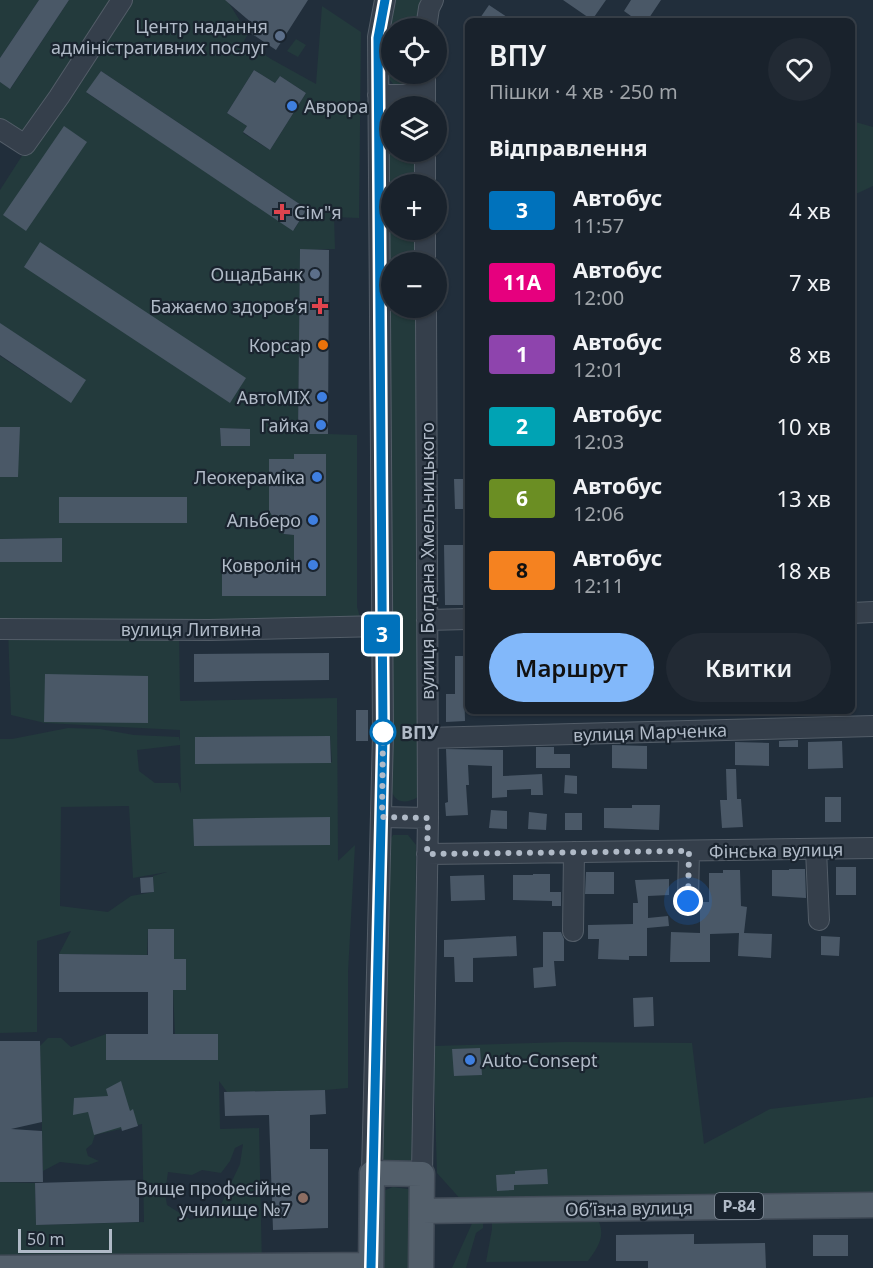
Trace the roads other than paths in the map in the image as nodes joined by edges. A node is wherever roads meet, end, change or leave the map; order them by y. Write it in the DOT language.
graph roads {
  1 [pos="122,0"];
  2 [pos="385,0"];
  3 [pos="433,0"];
  4 [pos="428,18"];
  5 [pos="378,95"];
  6 [pos="386,96"];
  7 [pos="0,129"];
  8 [pos="426,318"];
  9 [pos="873,612"];
  10 [pos="855,613"];
  11 [pos="465,619"];
  12 [pos="427,620"];
  13 [pos="382,626"];
  14 [pos="0,629"];
  15 [pos="873,726"];
  16 [pos="427,738"];
  17 [pos="382,817"];
  18 [pos="428,818"];
  19 [pos="873,848"];
  20 [pos="816,849"];
  21 [pos="689,851"];
  22 [pos="574,852"];
  23 [pos="427,854"];
  24 [pos="688,901"];
  25 [pos="819,920"];
  26 [pos="573,931"];
  27 [pos="372,1173"];
  28 [pos="422,1174"];
  29 [pos="873,1205"];
  30 [pos="422,1211"];
  31 [pos="371,1266"];
  32 [pos="0,1268"];
  33 [pos="421,1268"];
  1 -- 7 [label="street"];
  2 -- 5 [label="street"];
  3 -- 4 [label="street"];
  5 -- 6 [label="street"];
  5 -- 13 [label="street"];
  8 -- 12 [label="street, вулиця Богдана Хмельницького"];
  9 -- 10 [label="street"];
  11 -- 12 [label="street"];
  12 -- 16 [label="street, вулиця Богдана Хмельницького"];
  13 -- 14 [label="street, вулиця Литвина"];
  13 -- 17 [label="street"];
  15 -- 16 [label="street, вулиця Марченка"];
  16 -- 18 [label="street, вулиця Богдана Хмельницького"];
  17 -- 18 [label="street"];
  17 -- 27 [label="street"];
  18 -- 23 [label="street, вулиця Богдана Хмельницького"];
  19 -- 20 [label="street, Фінська вулиця"];
  20 -- 21 [label="street, Фінська вулиця"];
  20 -- 25 [label="street"];
  21 -- 22 [label="street, Фінська вулиця"];
  21 -- 24 [label="street"];
  22 -- 23 [label="street, Фінська вулиця"];
  22 -- 26 [label="street"];
  23 -- 28 [label="street, вулиця Богдана Хмельницького"];
  27 -- 28 [label="main road"];
  27 -- 31 [label="main road"];
  28 -- 30 [label="main road, вулиця Богдана Хмельницького"];
  29 -- 30 [label="main road, Обʼїзна вулиця / Р-84"];
  30 -- 33 [label="main road, вулиця Богдана Хмельницького"];
  31 -- 32 [label="main road"];
}
